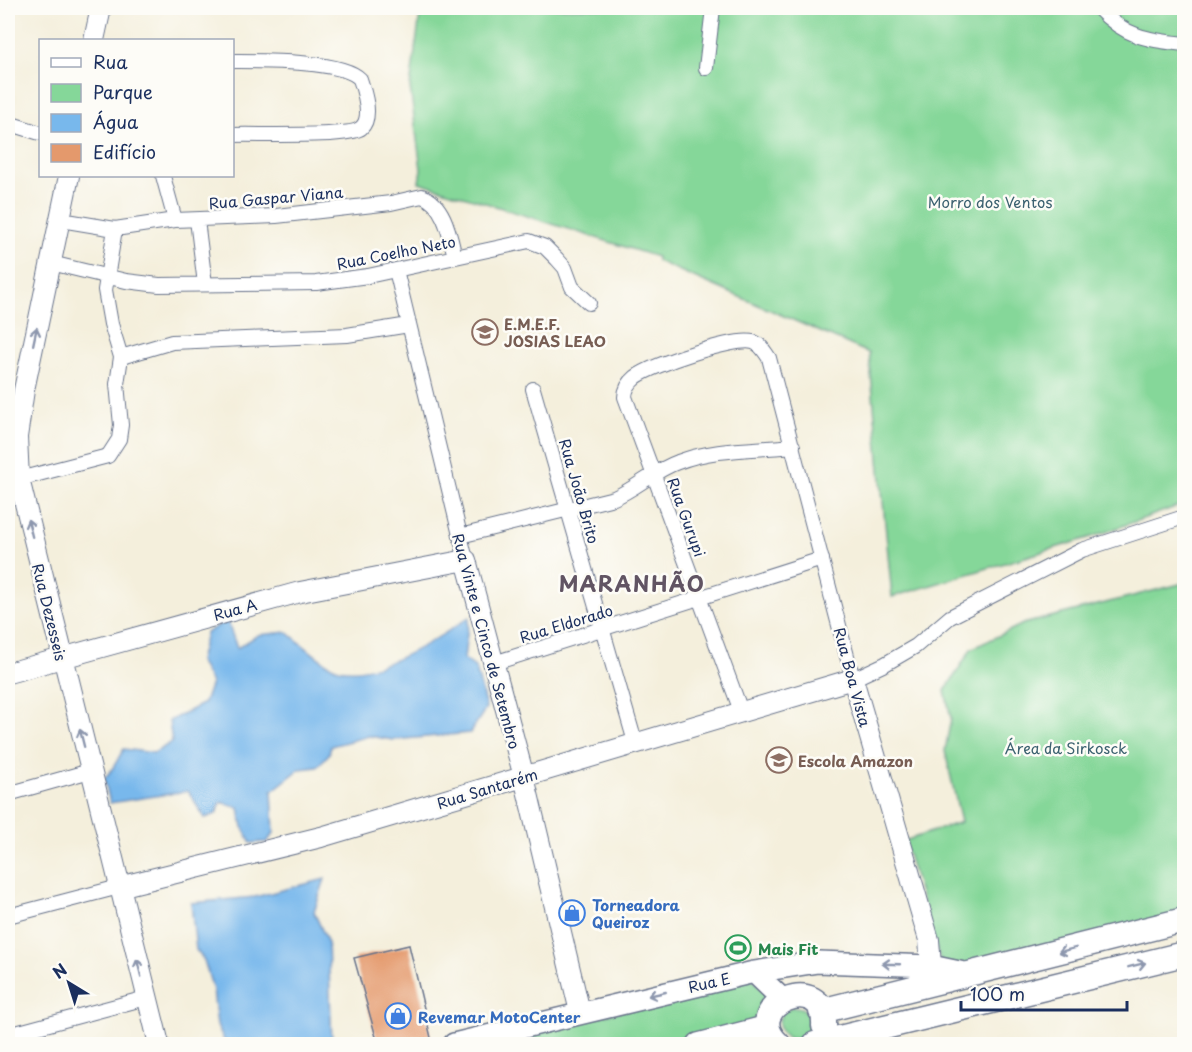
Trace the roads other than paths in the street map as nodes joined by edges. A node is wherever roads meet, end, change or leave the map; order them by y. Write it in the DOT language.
graph roads {
  1 [pos="101,8"];
  2 [pos="713,8"];
  3 [pos="1098,8"];
  4 [pos="94,39"];
  5 [pos="1185,44"];
  6 [pos="234,61"];
  7 [pos="706,68"];
  8 [pos="8,123"];
  9 [pos="39,133"];
  10 [pos="234,135"];
  11 [pos="69,177"];
  12 [pos="163,177"];
  13 [pos="61,220"];
  14 [pos="175,220"];
  15 [pos="197,220"];
  16 [pos="115,229"];
  17 [pos="455,257"];
  18 [pos="51,263"];
  19 [pos="396,270"];
  20 [pos="107,276"];
  21 [pos="205,284"];
  22 [pos="589,303"];
  23 [pos="409,325"];
  24 [pos="121,357"];
  25 [pos="533,388"];
  26 [pos="627,402"];
  27 [pos="793,446"];
  28 [pos="654,476"];
  29 [pos="19,479"];
  30 [pos="570,511"];
  31 [pos="1185,517"];
  32 [pos="460,536"];
  33 [pos="822,559"];
  34 [pos="466,560"];
  35 [pos="700,598"];
  36 [pos="601,629"];
  37 [pos="61,660"];
  38 [pos="492,664"];
  39 [pos="8,673"];
  40 [pos="853,679"];
  41 [pos="741,711"];
  42 [pos="635,742"];
  43 [pos="90,771"];
  44 [pos="524,777"];
  45 [pos="8,794"];
  46 [pos="119,887"];
  47 [pos="8,916"];
  48 [pos="1185,920"];
  49 [pos="1185,954"];
  50 [pos="931,966"];
  51 [pos="754,972"];
  52 [pos="969,974"];
  53 [pos="912,989"];
  54 [pos="146,998"];
  55 [pos="782,999"];
  56 [pos="821,1011"];
  57 [pos="580,1012"];
  58 [pos="8,1035"];
  59 [pos="773,1035"];
  60 [pos="159,1044"];
  61 [pos="454,1044"];
  62 [pos="698,1044"];
  63 [pos="814,1044"];
  1 -- 4 [label="street"];
  2 -- 7 [label="street"];
  3 -- 5 [label="street"];
  6 -- 10 [label="street"];
  8 -- 9 [label="street"];
  11 -- 13 [label="street, Rua Dezesseis"];
  12 -- 14 [label="street"];
  13 -- 16 [label="street, Rua Gaspar Viana"];
  13 -- 18 [label="street, Rua Dezesseis"];
  14 -- 15 [label="street, Rua Gaspar Viana"];
  14 -- 16 [label="street, Rua Gaspar Viana"];
  15 -- 17 [label="street, Rua Gaspar Viana"];
  15 -- 21 [label="street"];
  16 -- 20 [label="street"];
  17 -- 19 [label="street, Rua Coelho Neto"];
  17 -- 22 [label="street, Rua Coelho Neto"];
  18 -- 20 [label="street, Rua Coelho Neto"];
  29 -- 18 [label="street, Rua Dezesseis, one-way"];
  19 -- 21 [label="street, Rua Coelho Neto"];
  19 -- 23 [label="street, Rua Vinte e Cinco de Setembro"];
  20 -- 21 [label="street, Rua Coelho Neto"];
  20 -- 24 [label="street"];
  23 -- 24 [label="street"];
  23 -- 32 [label="street, Rua Vinte e Cinco de Setembro"];
  24 -- 29 [label="street"];
  25 -- 30 [label="street, Rua João Brito"];
  26 -- 27 [label="street, Rua Boa Vista"];
  26 -- 28 [label="street, Rua Gurupi"];
  27 -- 28 [label="street"];
  27 -- 33 [label="street, Rua Boa Vista"];
  28 -- 30 [label="street"];
  28 -- 35 [label="street, Rua Gurupi"];
  37 -- 29 [label="street, Rua Dezesseis, one-way"];
  30 -- 32 [label="street"];
  30 -- 36 [label="street, Rua João Brito"];
  31 -- 40 [label="street"];
  32 -- 34 [label="street, Rua Vinte e Cinco de Setembro"];
  33 -- 35 [label="street, Rua Eldorado"];
  33 -- 40 [label="street, Rua Boa Vista"];
  34 -- 37 [label="street, Rua A"];
  34 -- 38 [label="street, Rua Vinte e Cinco de Setembro"];
  35 -- 36 [label="street, Rua Eldorado"];
  35 -- 41 [label="street, Rua Gurupi"];
  36 -- 38 [label="street, Rua Eldorado"];
  36 -- 42 [label="street, Rua João Brito"];
  37 -- 39 [label="street, Rua A"];
  43 -- 37 [label="street, Rua Dezesseis, one-way"];
  38 -- 44 [label="street, Rua Vinte e Cinco de Setembro"];
  40 -- 41 [label="street, Rua Santarém"];
  40 -- 50 [label="street, Rua Boa Vista"];
  41 -- 42 [label="street, Rua Santarém"];
  42 -- 44 [label="street, Rua Santarém"];
  43 -- 45 [label="street"];
  43 -- 46 [label="street, Rua Dezesseis"];
  44 -- 46 [label="street, Rua Santarém"];
  44 -- 57 [label="street, Rua Vinte e Cinco de Setembro"];
  46 -- 47 [label="street"];
  54 -- 46 [label="street, Rua Dezesseis, one-way"];
  48 -- 52 [label="highway, one-way"];
  63 -- 49 [label="highway, one-way"];
  50 -- 51 [label="main road, Rua E, one-way"];
  50 -- 52 [label="main road, Rua E"];
  50 -- 53 [label="street"];
  51 -- 55 [label="main road"];
  51 -- 57 [label="main road, Rua E, one-way"];
  52 -- 53 [label="highway"];
  53 -- 56 [label="highway"];
  54 -- 58 [label="street"];
  54 -- 60 [label="street, Rua Dezesseis"];
  55 -- 56 [label="highway"];
  55 -- 59 [label="highway"];
  56 -- 63 [label="highway"];
  57 -- 61 [label="main road, Rua E"];
  59 -- 62 [label="main road"];
}
